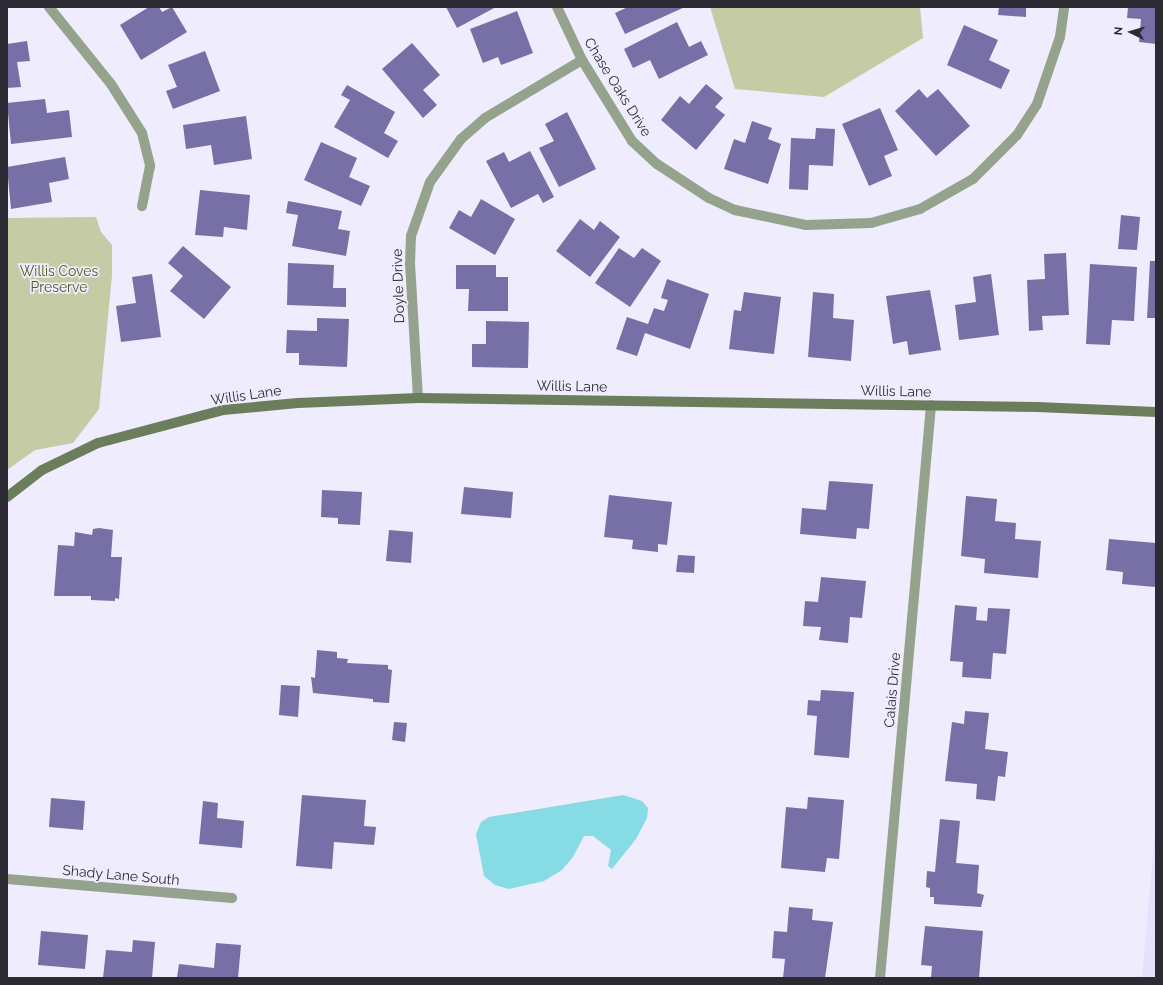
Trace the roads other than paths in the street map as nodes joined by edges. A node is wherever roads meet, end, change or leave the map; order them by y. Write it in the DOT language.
graph roads {
  1 [pos="50,7"];
  2 [pos="558,7"];
  3 [pos="1064,7"];
  4 [pos="582,60"];
  5 [pos="142,206"];
  6 [pos="418,398"];
  7 [pos="931,405"];
  8 [pos="1156,412"];
  9 [pos="7,497"];
  10 [pos="7,879"];
  11 [pos="232,898"];
  12 [pos="880,978"];
  1 -- 5 [label="street"];
  2 -- 4 [label="street, Chase Oaks Drive"];
  3 -- 4 [label="street, Chase Oaks Drive"];
  4 -- 6 [label="street, Doyle Drive"];
  6 -- 7 [label="street, Willis Lane"];
  6 -- 9 [label="street, Willis Lane"];
  7 -- 8 [label="street, Willis Lane"];
  7 -- 12 [label="street, Calais Drive"];
  10 -- 11 [label="street, Shady Lane South"];
}
